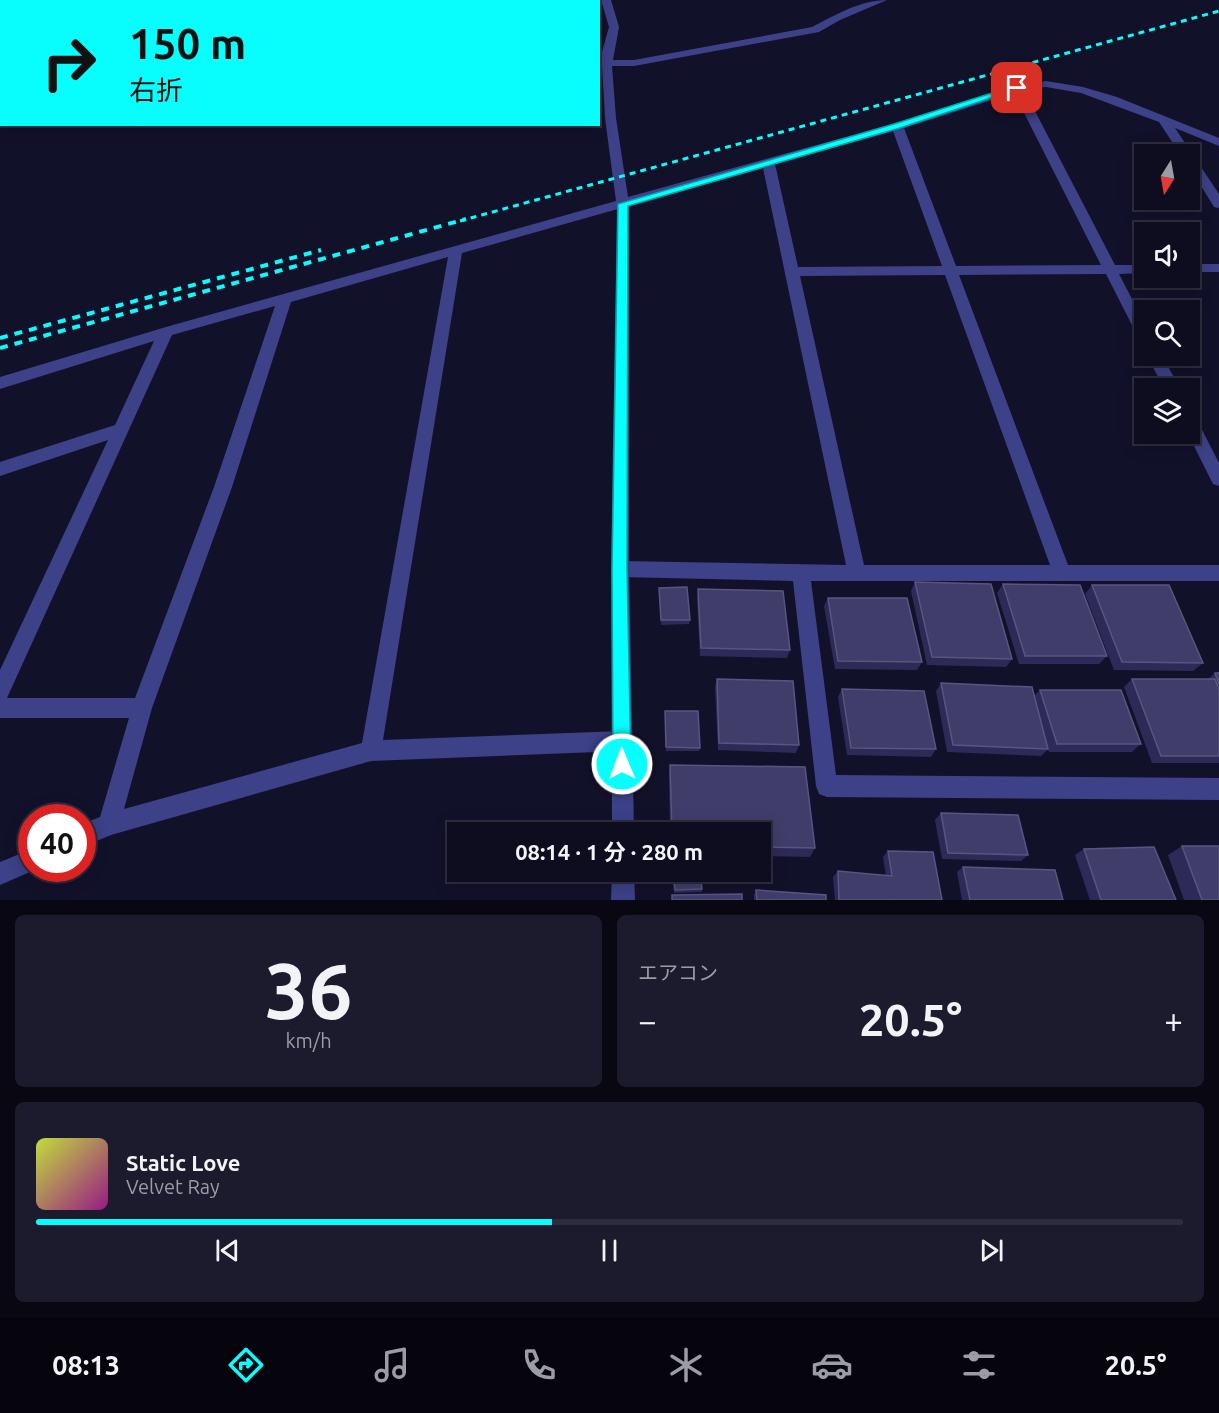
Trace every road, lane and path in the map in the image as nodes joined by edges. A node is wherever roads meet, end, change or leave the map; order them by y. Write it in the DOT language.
graph roads {
  1 [pos="606,0"];
  2 [pos="882,0"];
  3 [pos="603,64"];
  4 [pos="1017,88"];
  5 [pos="1162,117"];
  6 [pos="897,126"];
  7 [pos="1219,142"];
  8 [pos="1180,144"];
  9 [pos="768,161"];
  10 [pos="1200,175"];
  11 [pos="623,204"];
  12 [pos="1219,204"];
  13 [pos="456,249"];
  14 [pos="1200,268"];
  15 [pos="1219,268"];
  16 [pos="1110,269"];
  17 [pos="1134,269"];
  18 [pos="950,270"];
  19 [pos="792,272"];
  20 [pos="285,298"];
  21 [pos="1134,316"];
  22 [pos="166,332"];
  23 [pos="0,383"];
  24 [pos="121,429"];
  25 [pos="1200,442"];
  26 [pos="0,469"];
  27 [pos="1219,479"];
  28 [pos="620,569"];
  29 [pos="801,573"];
  30 [pos="857,573"];
  31 [pos="1062,573"];
  32 [pos="1219,573"];
  33 [pos="0,692"];
  34 [pos="0,708"];
  35 [pos="142,708"];
  36 [pos="622,741"];
  37 [pos="371,751"];
  38 [pos="1219,789"];
  39 [pos="623,822"];
  40 [pos="110,824"];
  41 [pos="96,830"];
  42 [pos="18,866"];
  43 [pos="0,874"];
  44 [pos="623,882"];
  45 [pos="623,900"];
  1 -- 3 [label="street"];
  2 -- 3 [label="street"];
  3 -- 11 [label="street"];
  4 -- 5 [label="street"];
  4 -- 6 [label="street"];
  4 -- 16 [label="street"];
  5 -- 7 [label="street"];
  5 -- 8 [label="street"];
  6 -- 9 [label="street"];
  6 -- 18 [label="street"];
  9 -- 11 [label="street"];
  9 -- 19 [label="street"];
  10 -- 12 [label="street"];
  11 -- 13 [label="street"];
  11 -- 28 [label="street"];
  13 -- 20 [label="street"];
  13 -- 37 [label="street"];
  14 -- 15 [label="street"];
  16 -- 17 [label="street"];
  16 -- 18 [label="street"];
  16 -- 21 [label="street"];
  18 -- 19 [label="street"];
  18 -- 31 [label="street"];
  19 -- 30 [label="street"];
  20 -- 22 [label="street"];
  20 -- 35 [label="street"];
  22 -- 23 [label="street"];
  22 -- 24 [label="street"];
  24 -- 26 [label="street"];
  24 -- 33 [label="street"];
  25 -- 27 [label="street"];
  28 -- 29 [label="street"];
  28 -- 36 [label="street"];
  29 -- 30 [label="street"];
  29 -- 38 [label="street"];
  30 -- 31 [label="street"];
  31 -- 32 [label="street"];
  34 -- 35 [label="street"];
  35 -- 40 [label="street"];
  36 -- 37 [label="street"];
  36 -- 39 [label="street"];
  37 -- 40 [label="street"];
  40 -- 41 [label="street"];
  42 -- 43 [label="street"];
  44 -- 45 [label="street"];
}
